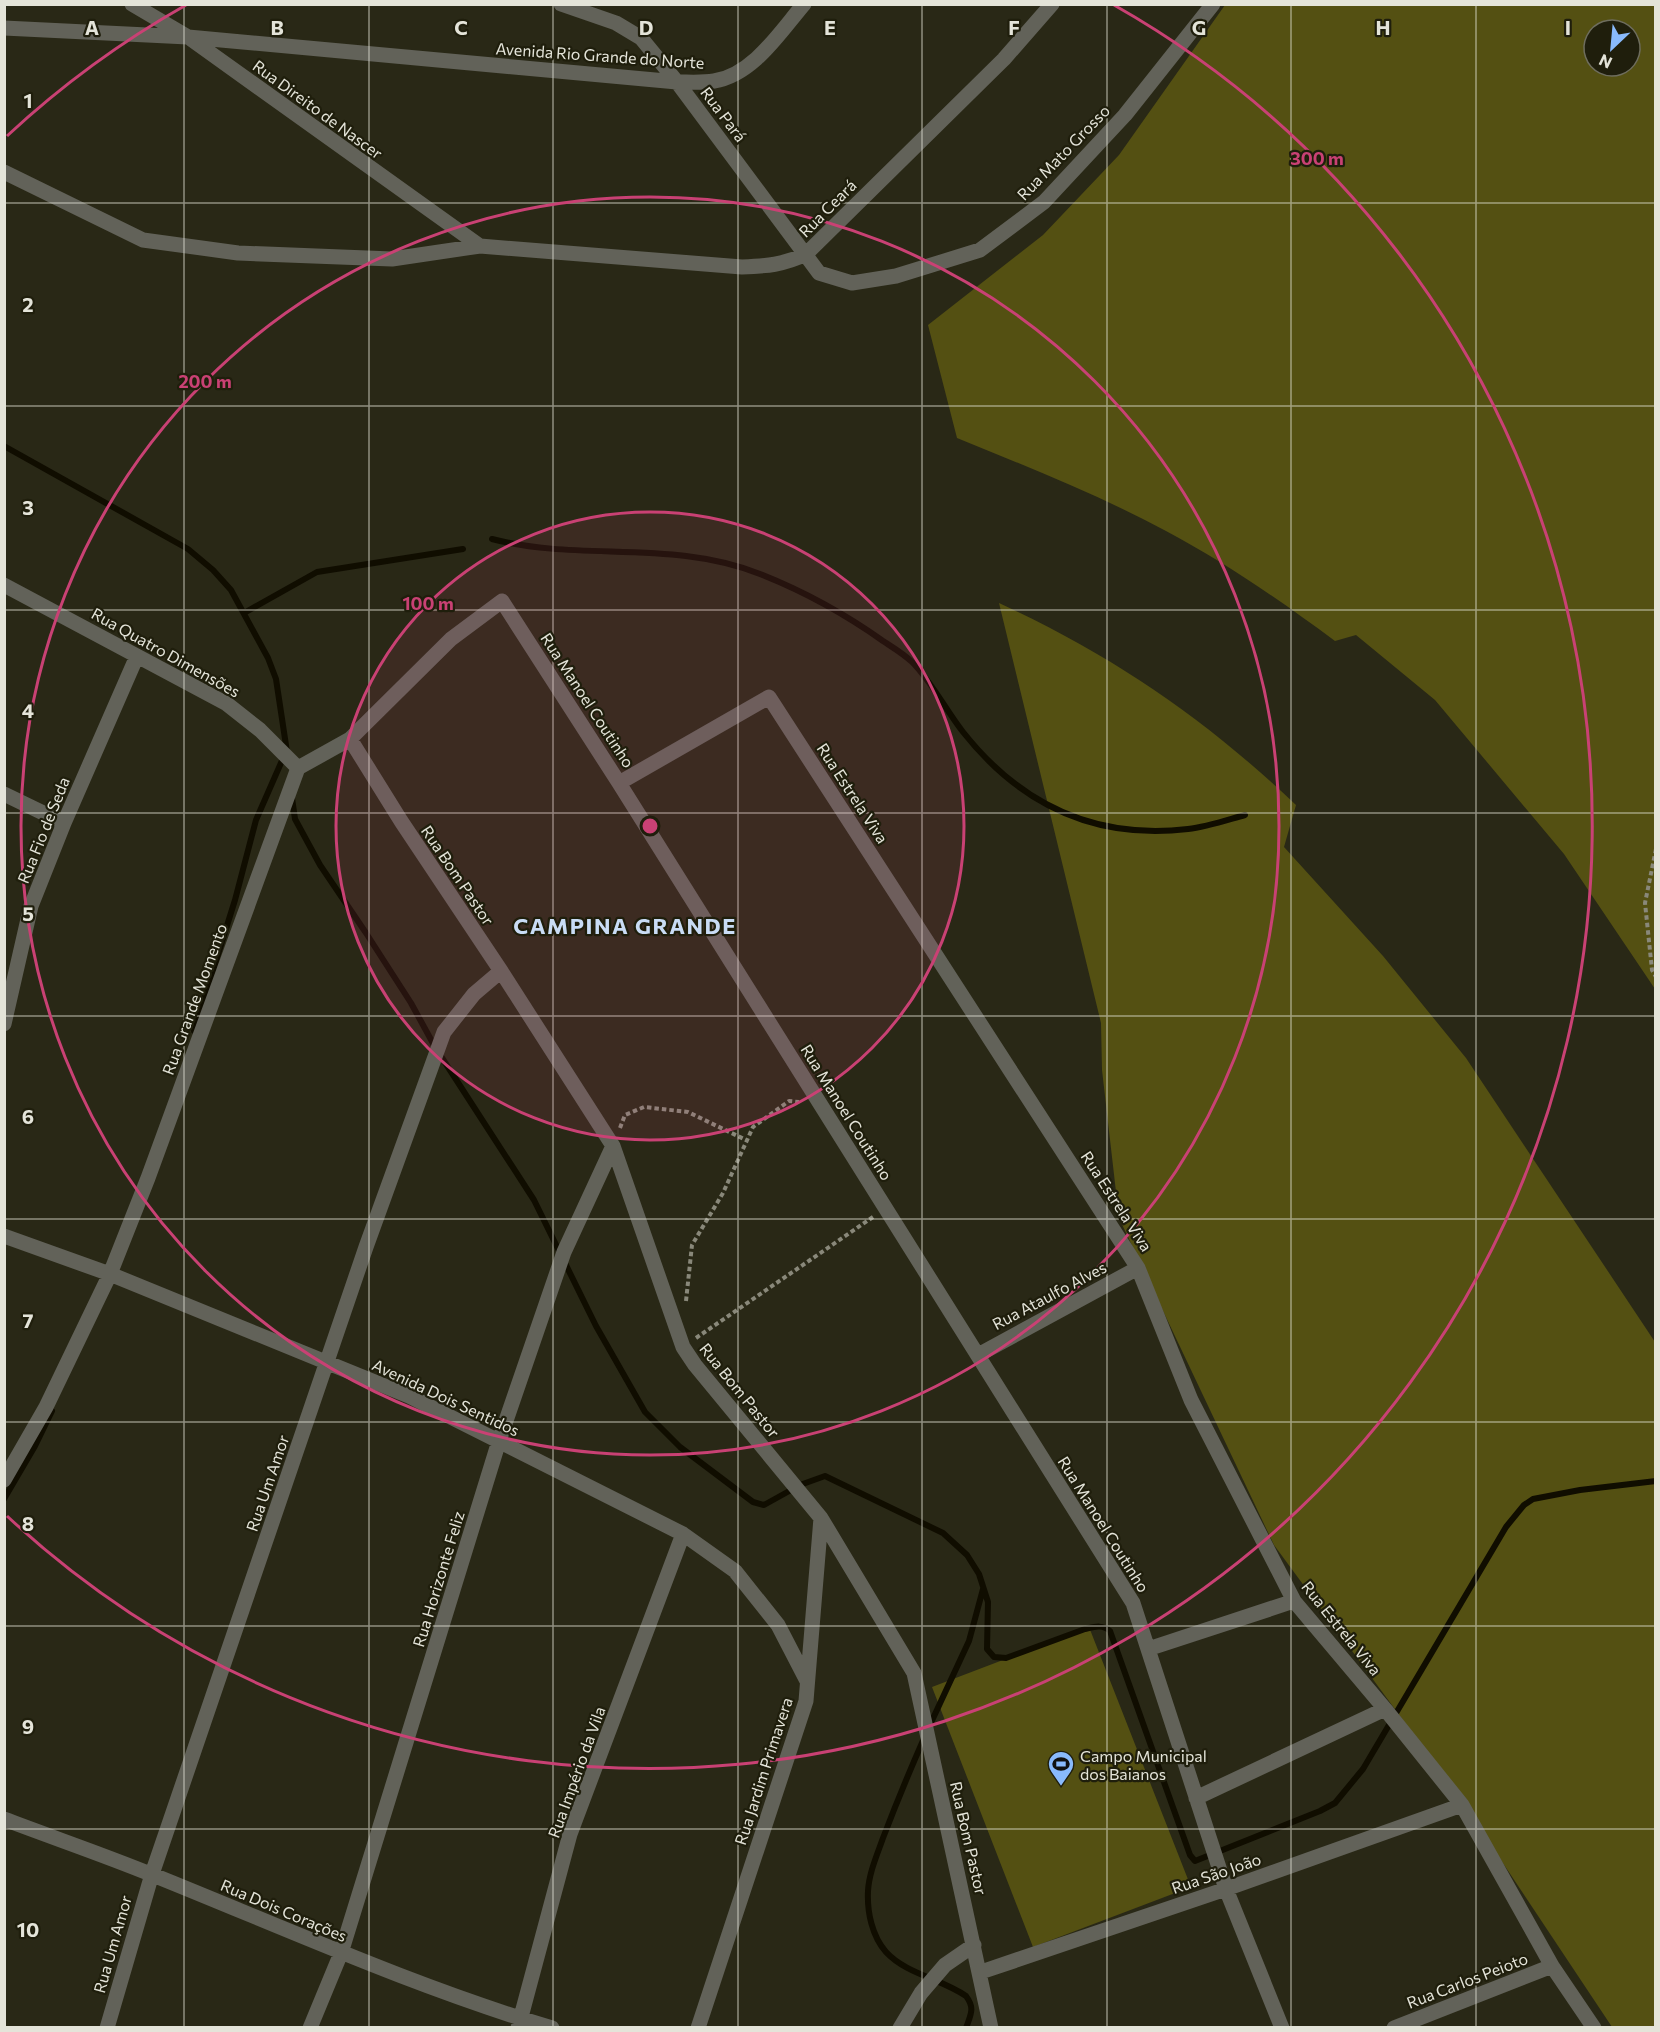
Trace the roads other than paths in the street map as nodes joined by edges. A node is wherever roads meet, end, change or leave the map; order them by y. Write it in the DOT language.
graph roads {
  1 [pos="132,4"];
  2 [pos="561,4"];
  3 [pos="804,4"];
  4 [pos="1052,4"];
  5 [pos="1213,4"];
  6 [pos="4,28"];
  7 [pos="188,37"];
  8 [pos="677,82"];
  9 [pos="4,172"];
  10 [pos="480,246"];
  11 [pos="806,254"];
  12 [pos="4,585"];
  13 [pos="137,656"];
  14 [pos="350,740"];
  15 [pos="298,768"];
  16 [pos="620,783"];
  17 [pos="4,794"];
  18 [pos="64,823"];
  19 [pos="501,971"];
  20 [pos="4,1024"];
  21 [pos="613,1146"];
  22 [pos="4,1236"];
  23 [pos="1138,1268"];
  24 [pos="110,1274"];
  25 [pos="978,1355"];
  26 [pos="328,1362"];
  27 [pos="499,1441"];
  28 [pos="4,1480"];
  29 [pos="821,1518"];
  30 [pos="683,1534"];
  31 [pos="1294,1601"];
  32 [pos="1148,1649"];
  33 [pos="807,1681"];
  34 [pos="1384,1709"];
  35 [pos="1196,1798"];
  36 [pos="1462,1805"];
  37 [pos="4,1819"];
  38 [pos="152,1874"];
  39 [pos="1226,1889"];
  40 [pos="974,1945"];
  41 [pos="341,1953"];
  42 [pos="1552,1966"];
  43 [pos="981,1972"];
  44 [pos="519,2023"];
  45 [pos="107,2028"];
  46 [pos="310,2028"];
  47 [pos="552,2028"];
  48 [pos="698,2028"];
  49 [pos="900,2028"];
  50 [pos="992,2028"];
  51 [pos="1282,2028"];
  52 [pos="1395,2028"];
  53 [pos="1594,2028"];
  1 -- 7 [label="street, Rua Direito de Nascer"];
  2 -- 8 [label="street, Rua Pará"];
  3 -- 8 [label="street, Avenida Rio Grande do Norte"];
  4 -- 11 [label="street, Rua Ceará"];
  5 -- 11 [label="street, Rua Mato Grosso"];
  6 -- 7 [label="street, Avenida Rio Grande do Norte"];
  7 -- 8 [label="street, Avenida Rio Grande do Norte"];
  7 -- 10 [label="street, Rua Direito de Nascer"];
  8 -- 11 [label="street, Rua Pará"];
  9 -- 10 [label="street, Rua Ceará"];
  10 -- 11 [label="street, Rua Ceará"];
  12 -- 13 [label="street, Rua Quatro Dimensões"];
  13 -- 15 [label="street, Rua Quatro Dimensões"];
  13 -- 18 [label="street, Rua Fio de Seda"];
  14 -- 15 [label="street"];
  14 -- 16 [label="street, Rua Manoel Coutinho"];
  14 -- 19 [label="street, Rua Bom Pastor"];
  15 -- 24 [label="street, Rua Grande Momento"];
  16 -- 23 [label="street, Rua Estrela Viva"];
  16 -- 25 [label="street, Rua Manoel Coutinho"];
  17 -- 18 [label="street"];
  18 -- 20 [label="street, Rua Fio de Seda"];
  19 -- 21 [label="street, Rua Bom Pastor"];
  19 -- 26 [label="street, Rua Um Amor"];
  21 -- 27 [label="street, Rua Horizonte Feliz"];
  21 -- 29 [label="street, Rua Bom Pastor"];
  22 -- 24 [label="street, Avenida Dois Sentidos"];
  23 -- 25 [label="street, Rua Ataulfo Alves"];
  23 -- 31 [label="street, Rua Estrela Viva"];
  24 -- 26 [label="street, Avenida Dois Sentidos"];
  24 -- 28 [label="street, Rua Grande Momento"];
  25 -- 32 [label="street, Rua Manoel Coutinho"];
  26 -- 27 [label="street, Avenida Dois Sentidos"];
  26 -- 38 [label="street, Rua Um Amor"];
  27 -- 30 [label="street, Avenida Dois Sentidos"];
  27 -- 41 [label="street, Rua Horizonte Feliz"];
  29 -- 33 [label="street, Rua Jardim Primavera"];
  29 -- 40 [label="street, Rua Bom Pastor"];
  30 -- 33 [label="street, Avenida Dois Sentidos"];
  30 -- 44 [label="street, Rua Império da Vila"];
  31 -- 32 [label="street"];
  31 -- 34 [label="street, Rua Estrela Viva"];
  32 -- 35 [label="street, Rua Manoel Coutinho"];
  33 -- 48 [label="street, Rua Jardim Primavera"];
  34 -- 35 [label="street"];
  34 -- 36 [label="street, Rua Estrela Viva"];
  35 -- 39 [label="street, Rua Manoel Coutinho"];
  36 -- 39 [label="street, Rua São João"];
  36 -- 42 [label="street, Rua Estrela Viva"];
  37 -- 38 [label="street, Rua Dois Corações"];
  38 -- 41 [label="street, Rua Dois Corações"];
  38 -- 45 [label="street, Rua Um Amor"];
  39 -- 43 [label="street, Rua São João"];
  39 -- 51 [label="street, Rua Manoel Coutinho"];
  40 -- 43 [label="street, Rua Bom Pastor"];
  40 -- 49 [label="street"];
  41 -- 44 [label="street, Rua Dois Corações"];
  41 -- 46 [label="street, Rua Horizonte Feliz"];
  42 -- 52 [label="street, Rua Carlos Peioto"];
  42 -- 53 [label="street, Rua Estrela Viva"];
  43 -- 50 [label="street, Rua Bom Pastor"];
  44 -- 47 [label="street, Rua Dois Corações"];
}
